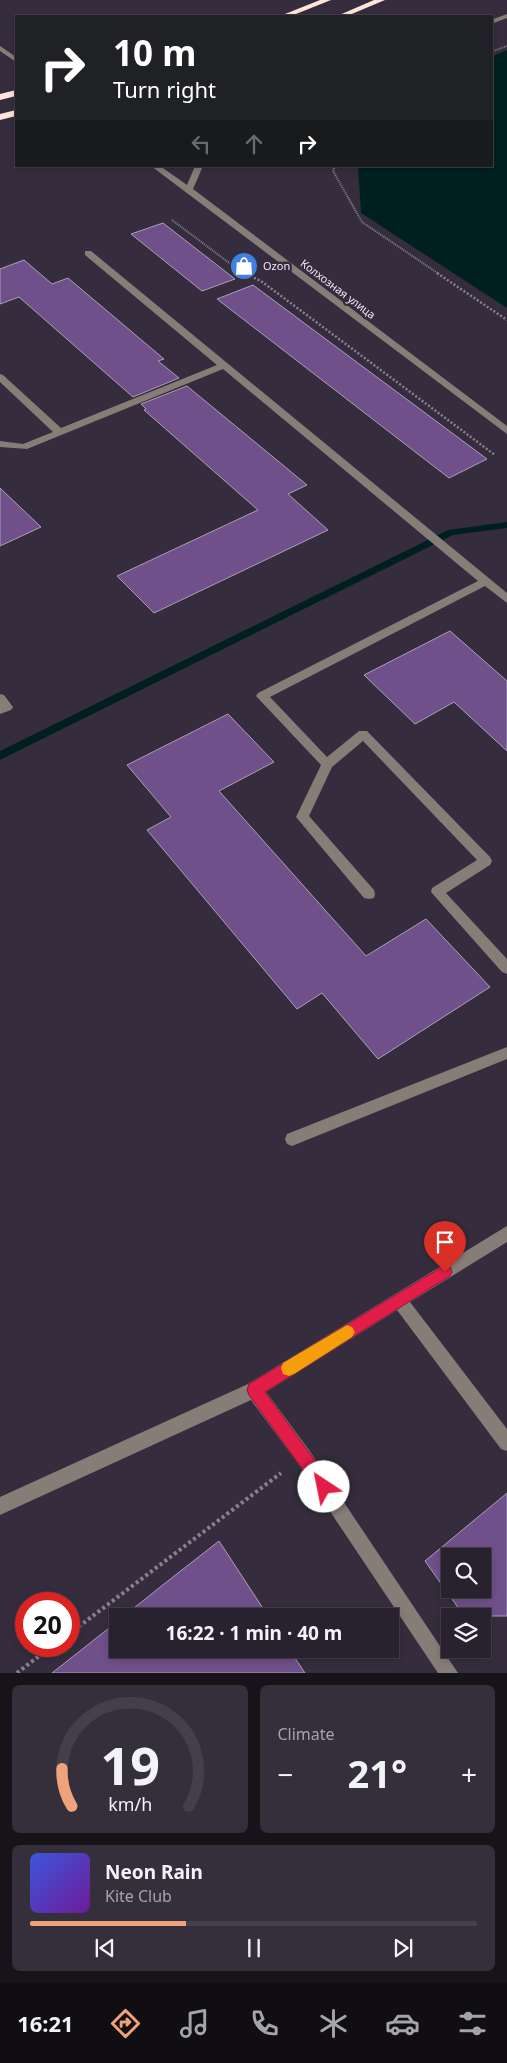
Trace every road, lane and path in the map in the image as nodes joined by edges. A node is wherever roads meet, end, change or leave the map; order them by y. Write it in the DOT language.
graph roads {
  1 [pos="327,0"];
  2 [pos="381,0"];
  3 [pos="287,15"];
  4 [pos="344,15"];
  5 [pos="507,16"];
  6 [pos="493,21"];
  7 [pos="507,46"];
  8 [pos="0,48"];
  9 [pos="493,51"];
  10 [pos="15,59"];
  11 [pos="15,92"];
  12 [pos="0,97"];
  13 [pos="15,113"];
  14 [pos="0,117"];
  15 [pos="156,167"];
  16 [pos="199,167"];
  17 [pos="335,167"];
  18 [pos="189,190"];
  19 [pos="172,220"];
  20 [pos="88,253"];
  21 [pos="507,320"];
  22 [pos="222,366"];
  23 [pos="0,377"];
  24 [pos="507,431"];
  25 [pos="60,432"];
  26 [pos="0,444"];
  27 [pos="494,455"];
  28 [pos="486,581"];
  29 [pos="507,599"];
  30 [pos="0,698"];
  31 [pos="0,710"];
  32 [pos="328,764"];
  33 [pos="369,894"];
  34 [pos="507,968"];
  35 [pos="507,1053"];
  36 [pos="292,1139"];
  37 [pos="507,1233"];
  38 [pos="399,1300"];
  39 [pos="254,1390"];
  40 [pos="507,1443"];
  41 [pos="303,1456"];
  42 [pos="0,1506"];
  43 [pos="80,1626"];
  44 [pos="38,1657"];
  45 [pos="17,1673"];
  46 [pos="449,1673"];
  1 -- 3 [label="highway"];
  2 -- 4 [label="highway"];
  5 -- 6 [label="street"];
  7 -- 9 [label="path"];
  8 -- 10 [label="street"];
  11 -- 12 [label="highway"];
  13 -- 14 [label="highway"];
  15 -- 18 [label="street, Колхозная улица"];
  16 -- 18 [label="street"];
  17 -- 21 [label="path"];
  18 -- 24 [label="street, Колхозная улица"];
  19 -- 27 [label="path"];
  20 -- 22 [label="street"];
  22 -- 25 [label="street"];
  22 -- 28 [label="street"];
  23 -- 25 [label="street"];
  25 -- 26 [label="street"];
  28 -- 29 [label="street"];
  28 -- 32 [label="street"];
  30 -- 31 [label="street"];
  32 -- 33 [label="street"];
  32 -- 34 [label="street"];
  35 -- 36 [label="street"];
  37 -- 38 [label="street"];
  38 -- 39 [label="street"];
  38 -- 40 [label="street"];
  39 -- 41 [label="street"];
  39 -- 42 [label="street"];
  41 -- 43 [label="path"];
  41 -- 46 [label="street"];
  44 -- 45 [label="path"];
}
